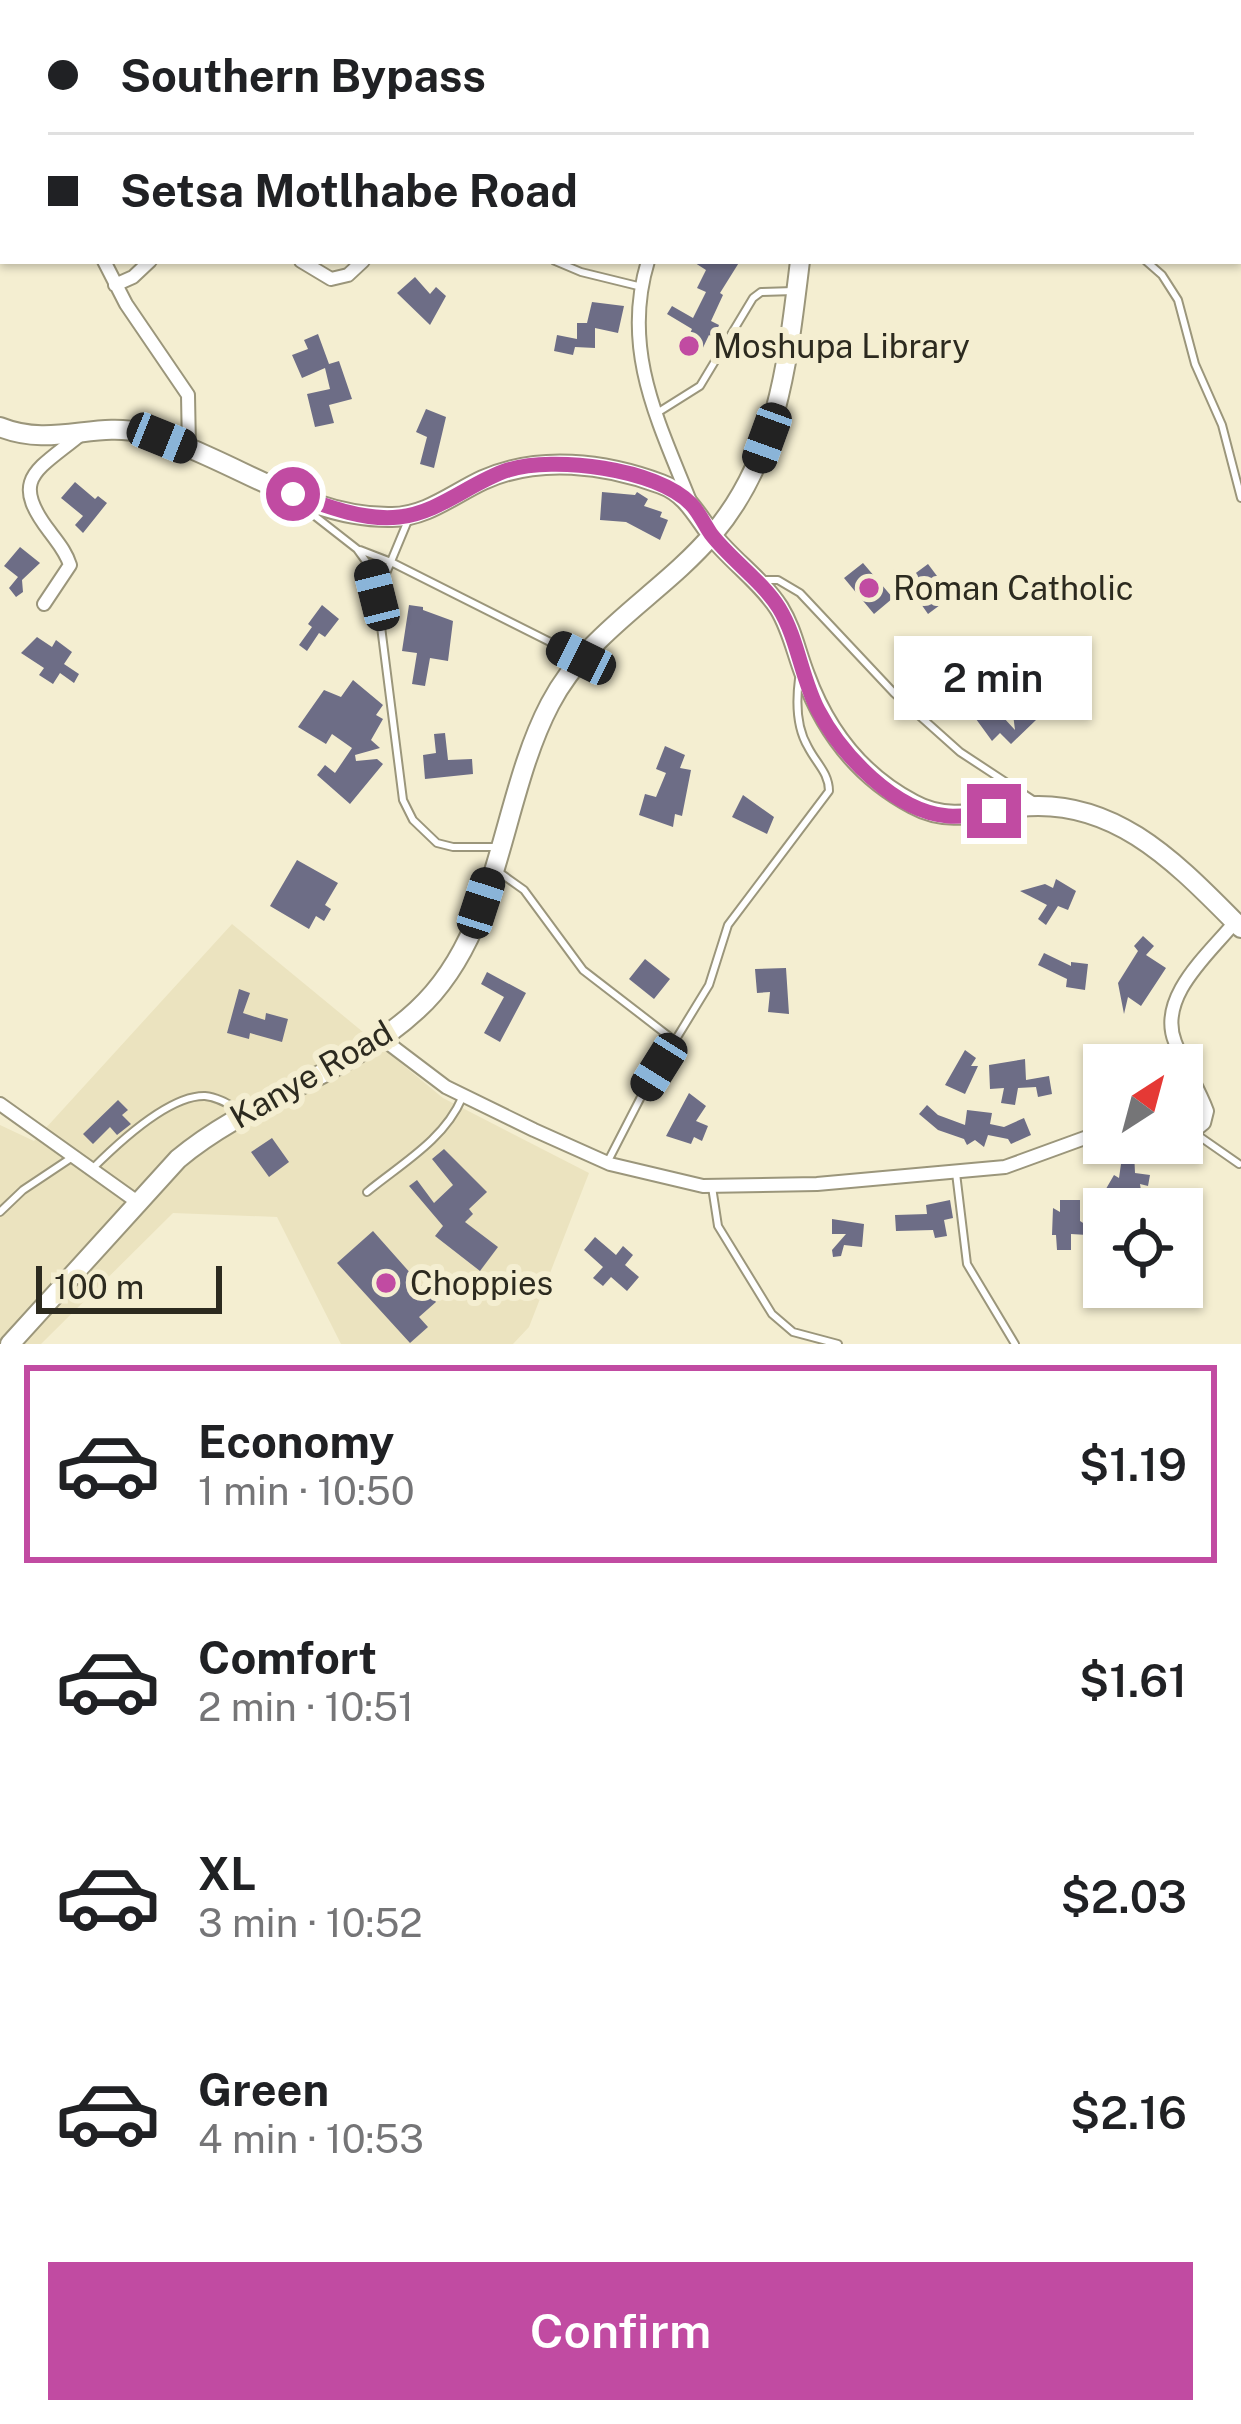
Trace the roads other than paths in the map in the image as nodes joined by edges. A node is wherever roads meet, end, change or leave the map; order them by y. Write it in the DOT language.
graph roads {
  1 [pos="105,264"];
  2 [pos="147,264"];
  3 [pos="306,264"];
  4 [pos="360,264"];
  5 [pos="562,264"];
  6 [pos="647,264"];
  7 [pos="800,264"];
  8 [pos="1149,264"];
  9 [pos="115,285"];
  10 [pos="642,287"];
  11 [pos="796,291"];
  12 [pos="654,415"];
  13 [pos="0,427"];
  14 [pos="80,435"];
  15 [pos="189,449"];
  16 [pos="293,494"];
  17 [pos="1241,498"];
  18 [pos="691,504"];
  19 [pos="410,515"];
  20 [pos="712,535"];
  21 [pos="357,549"];
  22 [pos="391,562"];
  23 [pos="754,579"];
  24 [pos="377,595"];
  25 [pos="44,604"];
  26 [pos="581,658"];
  27 [pos="801,664"];
  28 [pos="1042,806"];
  29 [pos="500,846"];
  30 [pos="493,868"];
  31 [pos="1238,925"];
  32 [pos="380,1037"];
  33 [pos="675,1041"];
  34 [pos="1174,1044"];
  35 [pos="463,1095"];
  36 [pos="0,1104"];
  37 [pos="244,1112"];
  38 [pos="1083,1139"];
  39 [pos="1203,1141"];
  40 [pos="74,1156"];
  41 [pos="607,1163"];
  42 [pos="1239,1163"];
  43 [pos="92,1169"];
  44 [pos="956,1173"];
  45 [pos="712,1187"];
  46 [pos="367,1192"];
  47 [pos="136,1201"];
  48 [pos="0,1212"];
  49 [pos="10,1344"];
  50 [pos="838,1344"];
  51 [pos="1015,1344"];
  1 -- 9 [label="street"];
  2 -- 9 [label="street"];
  3 -- 4 [label="street"];
  5 -- 10 [label="lane"];
  6 -- 10 [label="street"];
  7 -- 11 [label="street, Kanye Road"];
  8 -- 17 [label="lane"];
  9 -- 15 [label="street"];
  10 -- 12 [label="street"];
  11 -- 12 [label="lane"];
  11 -- 20 [label="street, Kanye Road"];
  12 -- 18 [label="street"];
  13 -- 14 [label="street"];
  14 -- 15 [label="street"];
  14 -- 25 [label="street"];
  15 -- 16 [label="street"];
  16 -- 19 [label="street"];
  16 -- 21 [label="lane"];
  18 -- 19 [label="street"];
  18 -- 20 [label="street"];
  19 -- 22 [label="lane"];
  20 -- 23 [label="street"];
  20 -- 26 [label="street, Kanye Road"];
  21 -- 22 [label="lane"];
  21 -- 24 [label="lane"];
  22 -- 24 [label="lane"];
  22 -- 26 [label="lane"];
  23 -- 27 [label="street"];
  23 -- 28 [label="lane"];
  24 -- 29 [label="lane"];
  26 -- 29 [label="street, Kanye Road"];
  27 -- 28 [label="street"];
  27 -- 33 [label="lane"];
  28 -- 31 [label="street"];
  29 -- 30 [label="street, Kanye Road"];
  30 -- 32 [label="street, Kanye Road"];
  30 -- 33 [label="lane"];
  31 -- 34 [label="street"];
  32 -- 35 [label="street"];
  32 -- 37 [label="street, Kanye Road"];
  33 -- 41 [label="lane"];
  35 -- 41 [label="street"];
  35 -- 46 [label="lane"];
  36 -- 40 [label="street"];
  37 -- 43 [label="lane"];
  37 -- 47 [label="street, Kanye Road"];
  38 -- 44 [label="street"];
  39 -- 42 [label="lane"];
  40 -- 43 [label="street"];
  40 -- 48 [label="lane"];
  41 -- 45 [label="street"];
  43 -- 47 [label="street"];
  44 -- 45 [label="street"];
  44 -- 51 [label="lane"];
  45 -- 50 [label="lane"];
  47 -- 49 [label="street, Kanye Road"];
}
